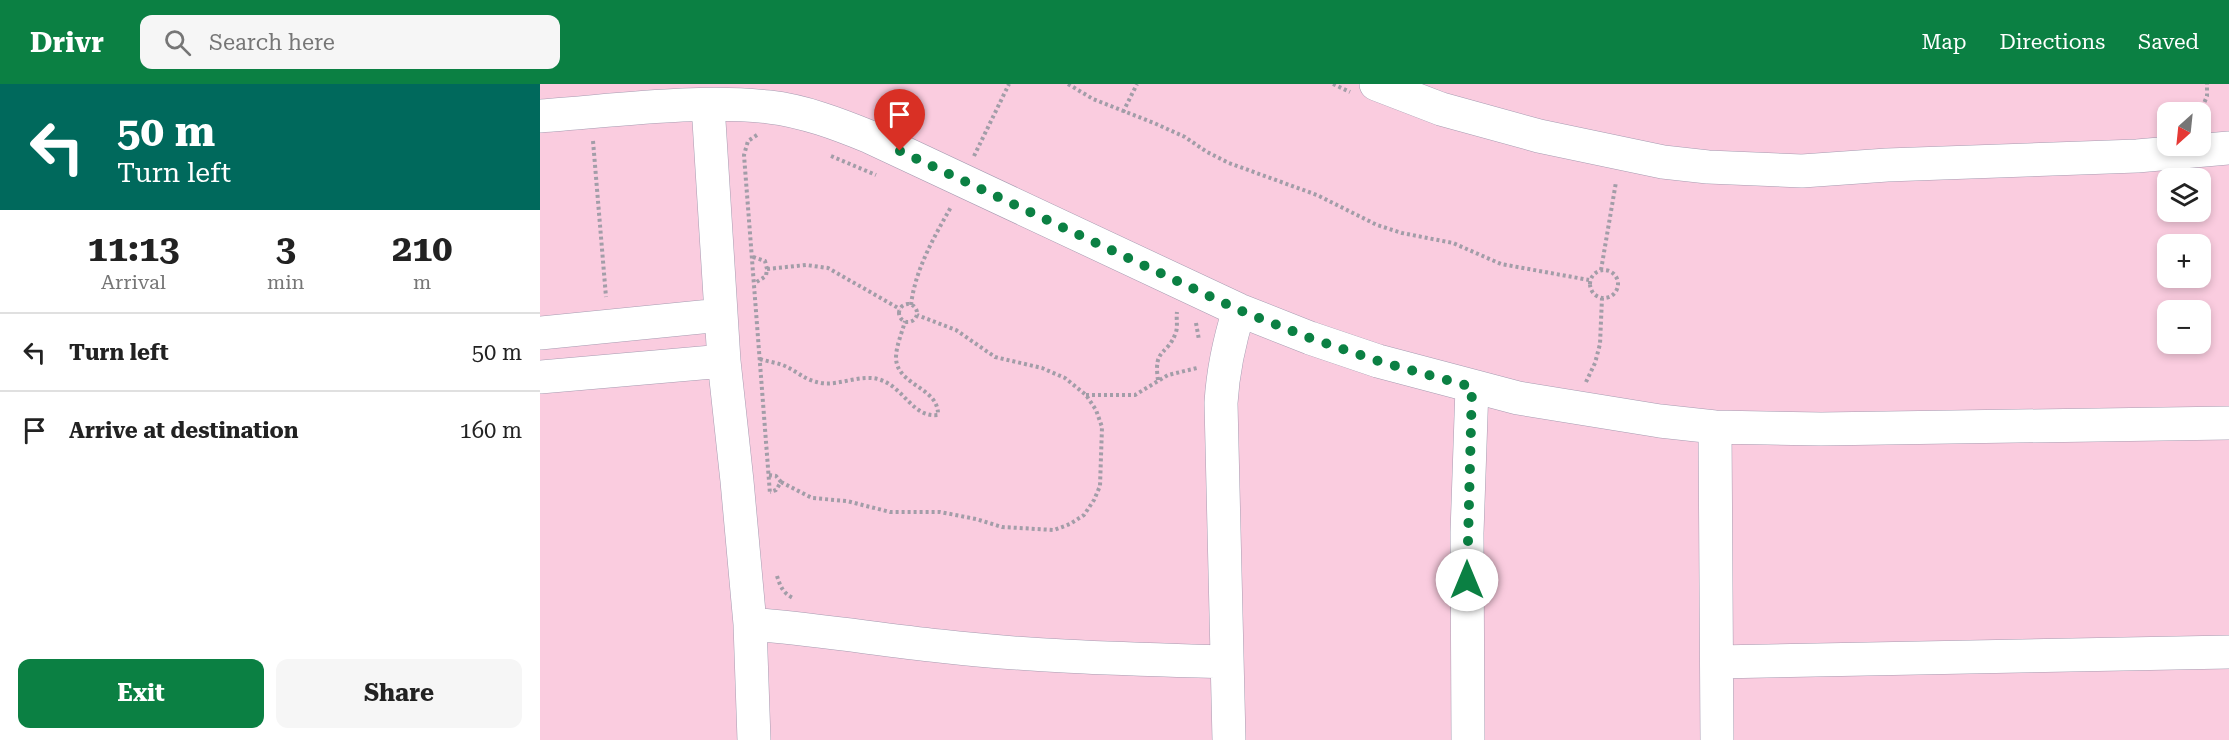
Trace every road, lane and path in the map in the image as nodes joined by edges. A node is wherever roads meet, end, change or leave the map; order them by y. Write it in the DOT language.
graph roads {
  1 [pos="1068,84"];
  2 [pos="1137,84"];
  3 [pos="1376,84"];
  4 [pos="2207,84"];
  5 [pos="2205,102"];
  6 [pos="708,105"];
  7 [pos="1123,112"];
  8 [pos="540,116"];
  9 [pos="759,133"];
  10 [pos="592,134"];
  11 [pos="2229,148"];
  12 [pos="1620,154"];
  13 [pos="830,155"];
  14 [pos="885,179"];
  15 [pos="951,206"];
  16 [pos="962,211"];
  17 [pos="753,257"];
  18 [pos="767,269"];
  19 [pos="1601,270"];
  20 [pos="1589,280"];
  21 [pos="755,283"];
  22 [pos="1602,298"];
  23 [pos="606,306"];
  24 [pos="900,309"];
  25 [pos="1185,310"];
  26 [pos="1239,310"];
  27 [pos="721,315"];
  28 [pos="917,315"];
  29 [pos="1196,320"];
  30 [pos="905,321"];
  31 [pos="540,333"];
  32 [pos="1199,344"];
  33 [pos="760,359"];
  34 [pos="724,361"];
  35 [pos="1200,368"];
  36 [pos="540,376"];
  37 [pos="1158,380"];
  38 [pos="1472,387"];
  39 [pos="1086,395"];
  40 [pos="1574,406"];
  41 [pos="2229,423"];
  42 [pos="1715,427"];
  43 [pos="769,475"];
  44 [pos="781,482"];
  45 [pos="770,492"];
  46 [pos="771,504"];
  47 [pos="775,572"];
  48 [pos="800,601"];
  49 [pos="750,624"];
  50 [pos="2229,652"];
  51 [pos="1227,662"];
  52 [pos="1717,663"];
  53 [pos="754,740"];
  54 [pos="1229,740"];
  55 [pos="1468,740"];
  56 [pos="1717,740"];
  1 -- 7 [label="path"];
  2 -- 7 [label="path"];
  3 -- 12 [label="street"];
  4 -- 5 [label="path"];
  6 -- 8 [label="street"];
  6 -- 26 [label="street"];
  6 -- 27 [label="street"];
  7 -- 20 [label="path"];
  9 -- 17 [label="path"];
  10 -- 23 [label="path"];
  11 -- 12 [label="street"];
  12 -- 19 [label="path"];
  13 -- 14 [label="path"];
  15 -- 16 [label="path"];
  17 -- 18 [label="path"];
  17 -- 21 [label="path"];
  18 -- 21 [label="path"];
  18 -- 24 [label="path"];
  19 -- 20 [label="path"];
  19 -- 22 [label="path"];
  20 -- 22 [label="path"];
  21 -- 33 [label="path"];
  22 -- 40 [label="path"];
  24 -- 28 [label="path"];
  24 -- 30 [label="path"];
  25 -- 37 [label="path"];
  26 -- 38 [label="street"];
  26 -- 51 [label="street"];
  27 -- 31 [label="street"];
  27 -- 34 [label="street"];
  28 -- 30 [label="path"];
  28 -- 39 [label="path"];
  29 -- 32 [label="path"];
  30 -- 33 [label="path"];
  33 -- 43 [label="path"];
  34 -- 36 [label="street"];
  34 -- 49 [label="street"];
  35 -- 37 [label="path"];
  37 -- 39 [label="path"];
  38 -- 40 [label="street"];
  38 -- 55 [label="street"];
  39 -- 44 [label="path"];
  40 -- 42 [label="street"];
  41 -- 42 [label="street"];
  42 -- 52 [label="street"];
  43 -- 44 [label="path"];
  43 -- 45 [label="path"];
  44 -- 45 [label="path"];
  45 -- 46 [label="path"];
  47 -- 48 [label="path"];
  49 -- 51 [label="street"];
  49 -- 53 [label="street"];
  50 -- 52 [label="street"];
  51 -- 54 [label="street"];
  52 -- 56 [label="street"];
}
